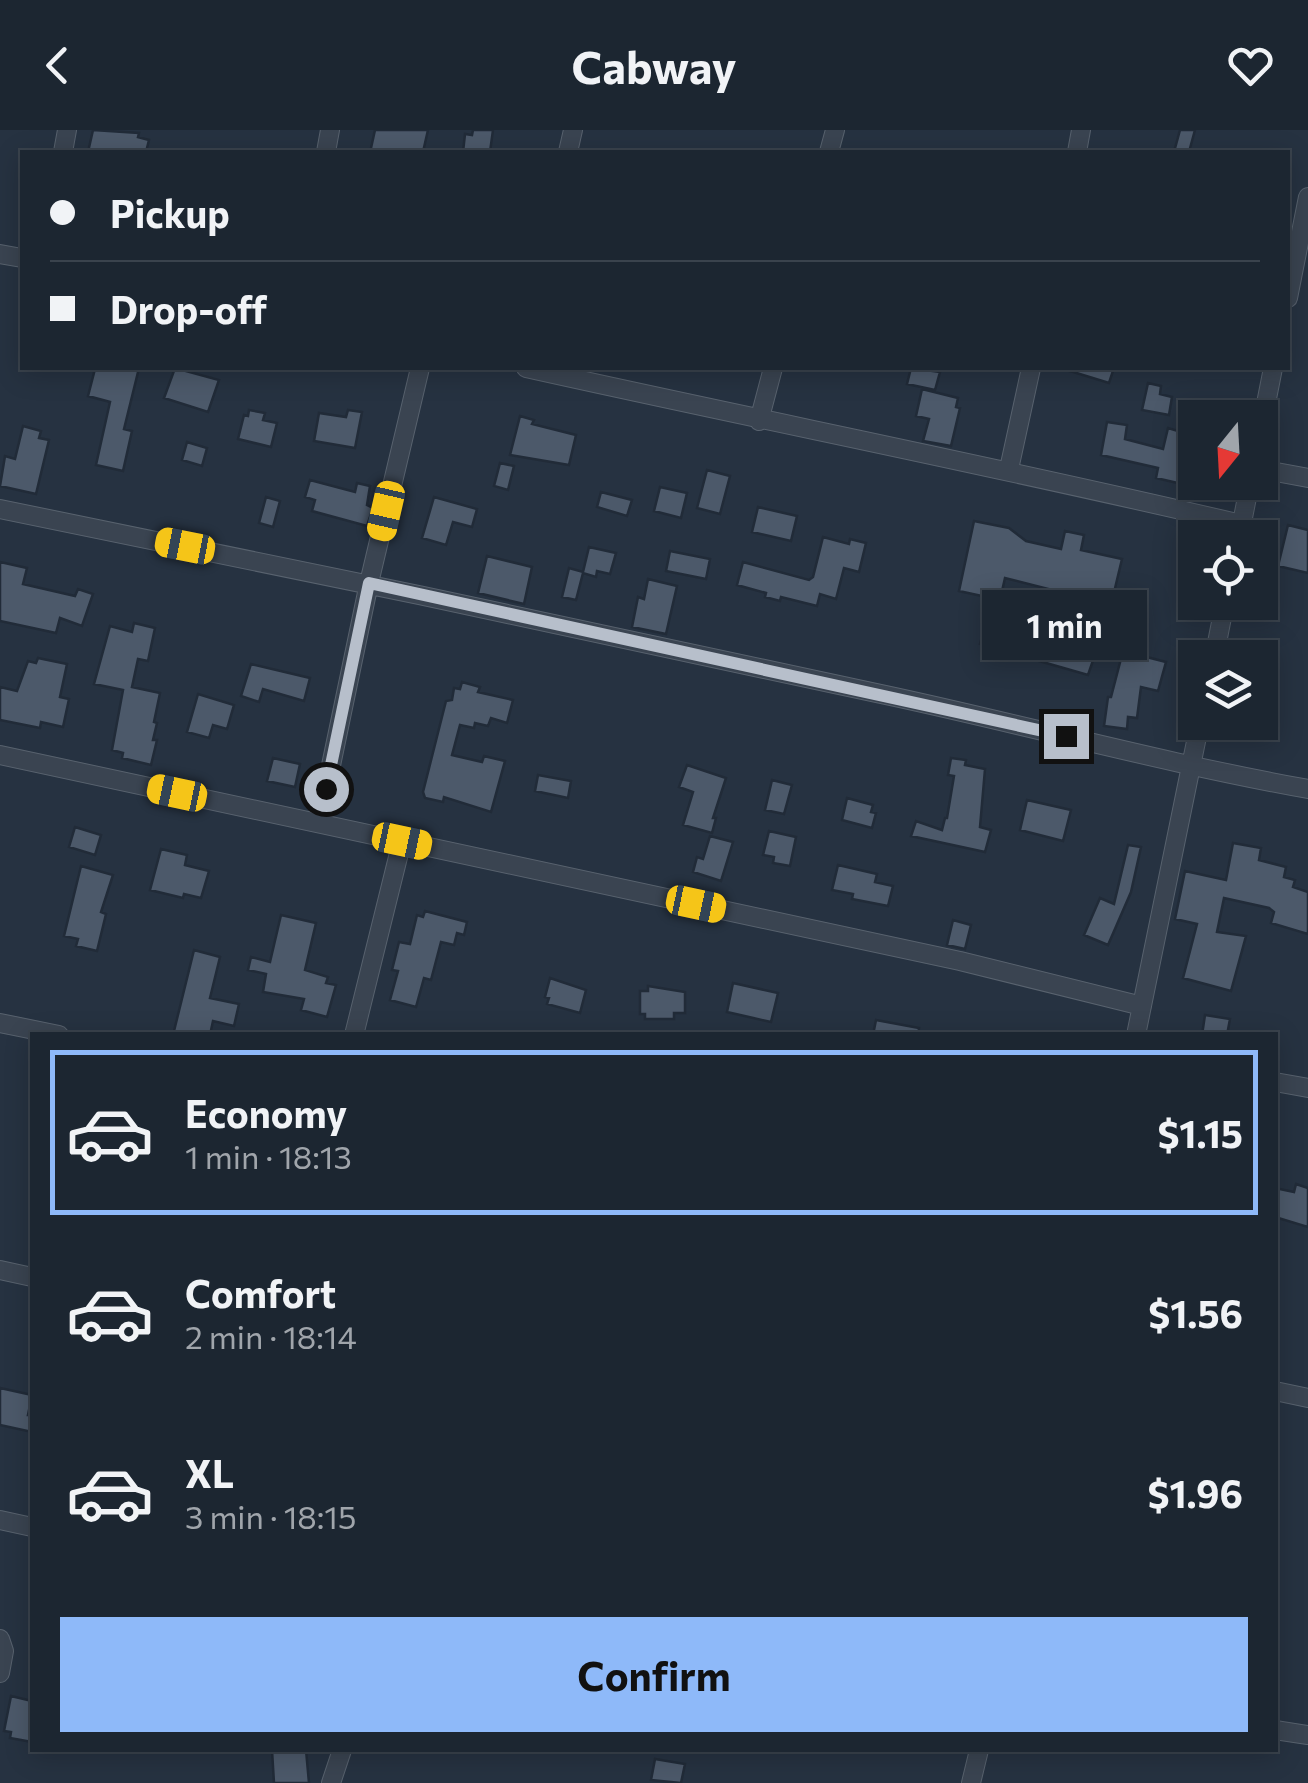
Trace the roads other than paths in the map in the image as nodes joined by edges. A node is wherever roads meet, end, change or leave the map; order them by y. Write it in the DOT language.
graph roads {
  1 [pos="1308,197"];
  2 [pos="1290,288"];
  3 [pos="420,370"];
  4 [pos="536,370"];
  5 [pos="772,370"];
  6 [pos="1031,370"];
  7 [pos="1274,370"];
  8 [pos="1267,400"];
  9 [pos="759,421"];
  10 [pos="1009,469"];
  11 [pos="1278,472"];
  12 [pos="1308,478"];
  13 [pos="0,510"];
  14 [pos="1199,520"];
  15 [pos="369,583"];
  16 [pos="1196,740"];
  17 [pos="0,755"];
  18 [pos="1191,768"];
  19 [pos="1308,789"];
  20 [pos="319,823"];
  21 [pos="402,841"];
  22 [pos="1142,1006"];
  23 [pos="0,1023"];
  24 [pos="44,1032"];
  25 [pos="355,1032"];
  26 [pos="1137,1032"];
  27 [pos="1278,1083"];
  28 [pos="1308,1088"];
  29 [pos="0,1270"];
  30 [pos="30,1277"];
  31 [pos="1278,1392"];
  32 [pos="1308,1398"];
  33 [pos="0,1520"];
  34 [pos="30,1521"];
  35 [pos="0,1639"];
  36 [pos="0,1673"];
  37 [pos="1278,1730"];
  38 [pos="1308,1735"];
  39 [pos="341,1752"];
  40 [pos="979,1752"];
  41 [pos="330,1783"];
  42 [pos="971,1783"];
  1 -- 2 [label="street"];
  3 -- 15 [label="street"];
  4 -- 9 [label="street"];
  5 -- 9 [label="street"];
  6 -- 10 [label="street"];
  7 -- 8 [label="street"];
  9 -- 10 [label="street"];
  10 -- 14 [label="street"];
  11 -- 12 [label="street"];
  13 -- 15 [label="street"];
  15 -- 18 [label="street"];
  15 -- 20 [label="street"];
  16 -- 18 [label="street"];
  17 -- 20 [label="street"];
  18 -- 19 [label="street"];
  18 -- 22 [label="street"];
  20 -- 21 [label="street"];
  21 -- 22 [label="street"];
  21 -- 25 [label="street"];
  22 -- 26 [label="street"];
  23 -- 24 [label="street"];
  27 -- 28 [label="street"];
  29 -- 30 [label="street"];
  31 -- 32 [label="street"];
  33 -- 34 [label="street"];
  35 -- 36 [label="street"];
  37 -- 38 [label="street"];
  39 -- 41 [label="street"];
  40 -- 42 [label="street"];
}
